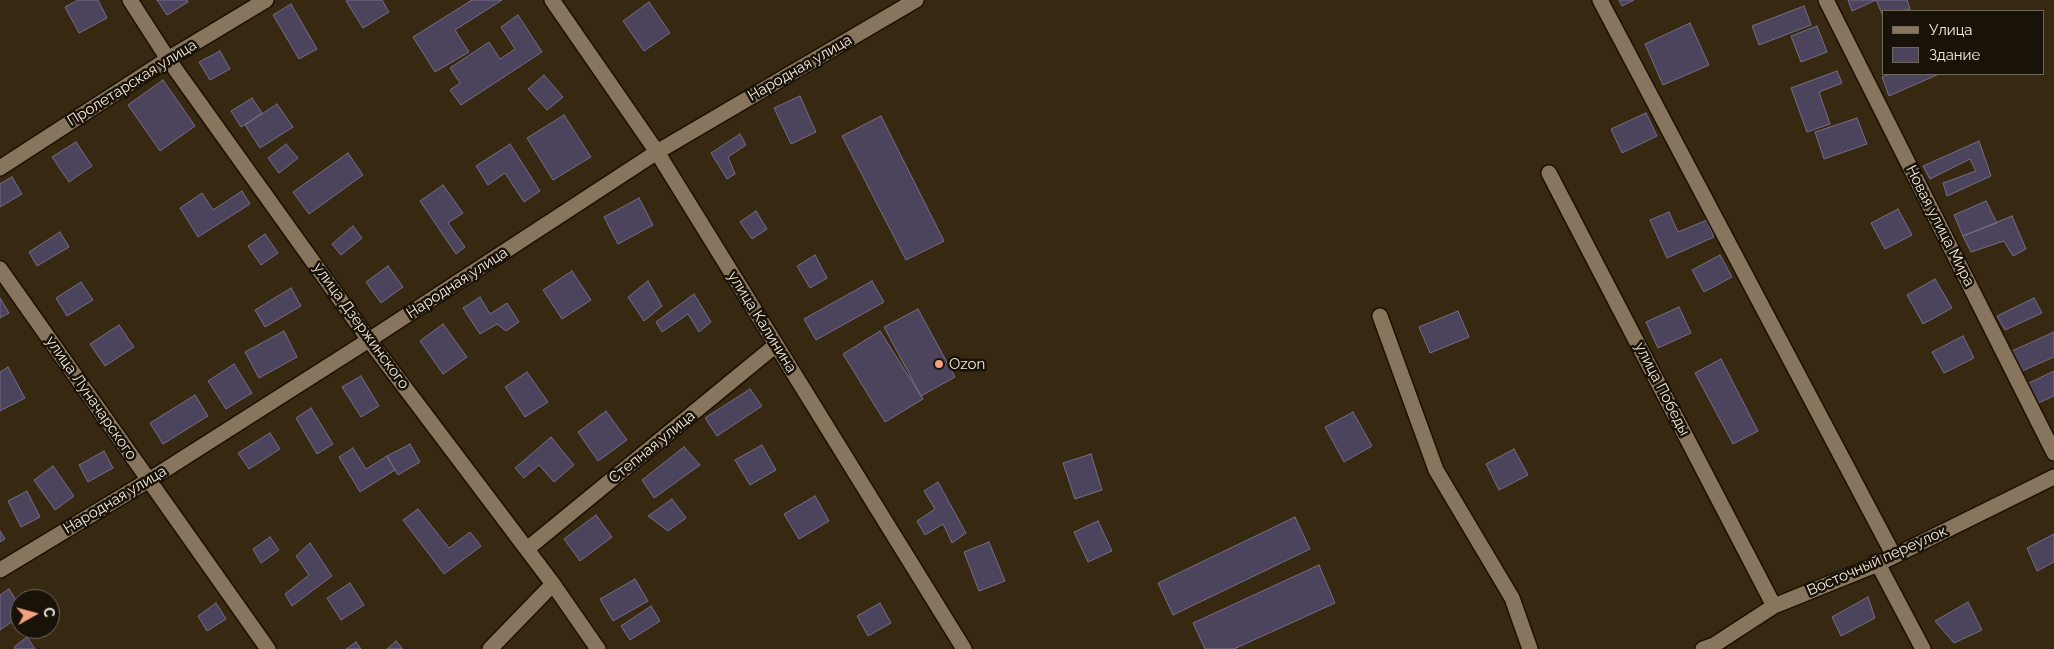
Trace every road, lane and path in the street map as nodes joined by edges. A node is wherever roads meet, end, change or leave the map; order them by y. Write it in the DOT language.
graph roads {
  1 [pos="130,0"];
  2 [pos="266,0"];
  3 [pos="552,0"];
  4 [pos="916,0"];
  5 [pos="1600,0"];
  6 [pos="1826,0"];
  7 [pos="168,59"];
  8 [pos="658,152"];
  9 [pos="0,168"];
  10 [pos="1549,173"];
  11 [pos="0,269"];
  12 [pos="1380,316"];
  13 [pos="369,340"];
  14 [pos="776,345"];
  15 [pos="2054,452"];
  16 [pos="2054,477"];
  17 [pos="149,480"];
  18 [pos="527,549"];
  19 [pos="1894,556"];
  20 [pos="1878,564"];
  21 [pos="0,570"];
  22 [pos="553,584"];
  23 [pos="1774,606"];
  24 [pos="268,649"];
  25 [pos="490,649"];
  26 [pos="598,649"];
  27 [pos="964,649"];
  28 [pos="1530,649"];
  29 [pos="1703,649"];
  30 [pos="1924,649"];
  1 -- 7 [label="street, улица Дзержинского"];
  2 -- 7 [label="street, Пролетарская улица"];
  3 -- 8 [label="street, улица Калинина"];
  4 -- 8 [label="street, Народная улица"];
  5 -- 19 [label="street"];
  6 -- 15 [label="street, Новая улица Мира"];
  7 -- 9 [label="street, Пролетарская улица"];
  7 -- 13 [label="street, улица Дзержинского"];
  8 -- 13 [label="street, Народная улица"];
  8 -- 14 [label="street, улица Калинина"];
  10 -- 23 [label="street, улица Победы"];
  11 -- 17 [label="street, улица Луначарского"];
  12 -- 28 [label="street"];
  13 -- 17 [label="street, Народная улица"];
  13 -- 18 [label="street, улица Дзержинского"];
  14 -- 18 [label="street, Степная улица"];
  14 -- 27 [label="street, улица Калинина"];
  16 -- 19 [label="street, Восточный переулок"];
  17 -- 21 [label="street, Народная улица"];
  17 -- 24 [label="street, улица Луначарского"];
  18 -- 22 [label="street, улица Дзержинского"];
  19 -- 20 [label="street, Восточный переулок"];
  20 -- 23 [label="street, Восточный переулок"];
  20 -- 30 [label="street"];
  22 -- 25 [label="street"];
  22 -- 26 [label="street, улица Дзержинского"];
  23 -- 29 [label="street, Восточный переулок"];
}
